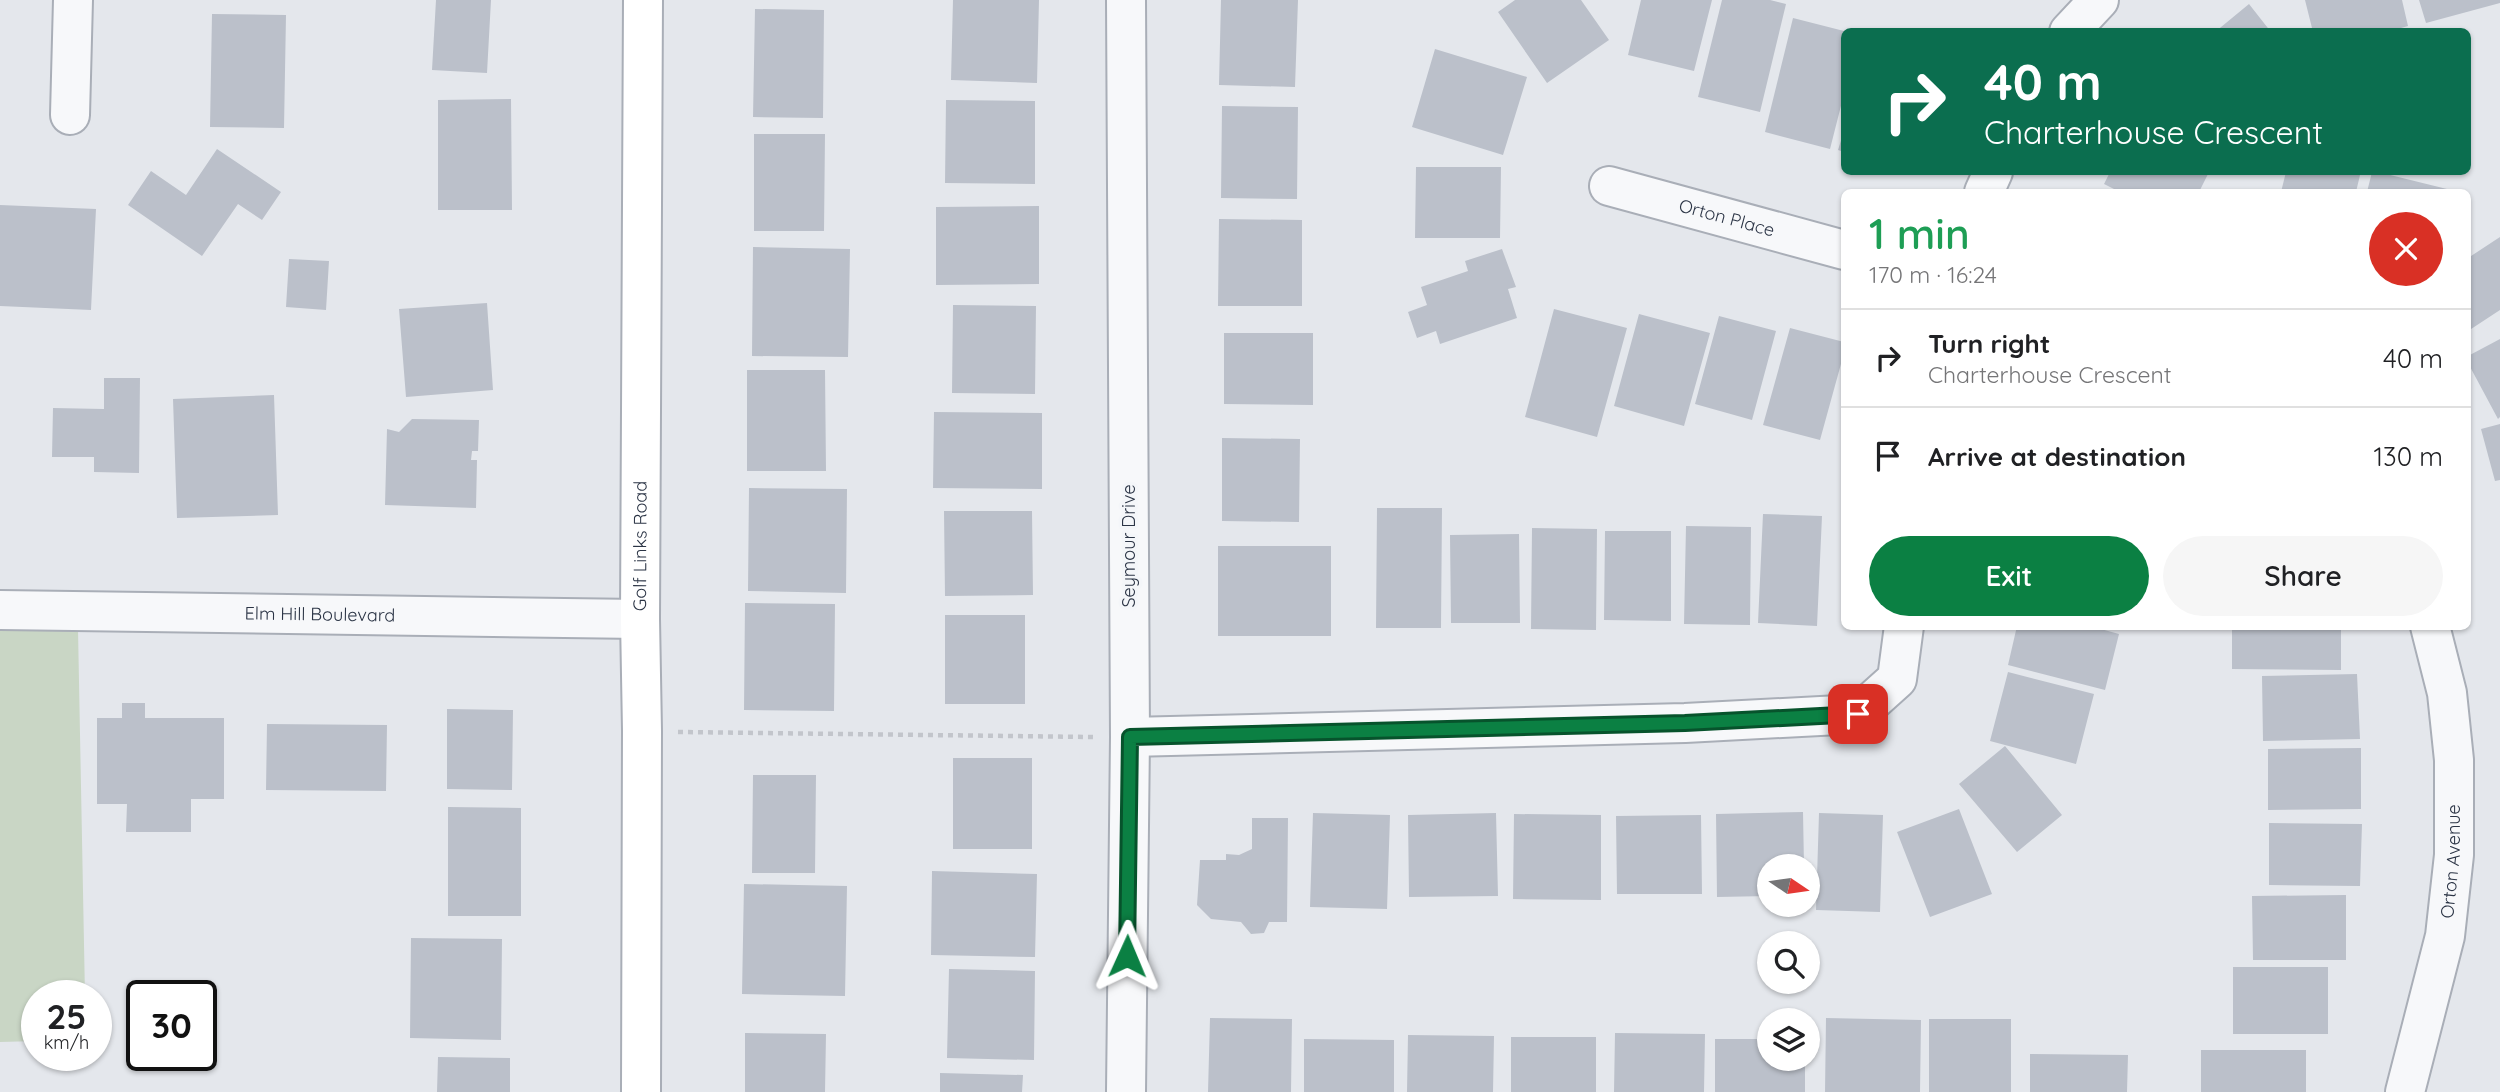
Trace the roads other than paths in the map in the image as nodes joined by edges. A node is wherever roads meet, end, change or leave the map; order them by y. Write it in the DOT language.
graph roads {
  1 [pos="73,0"];
  2 [pos="643,0"];
  3 [pos="1126,0"];
  4 [pos="2099,0"];
  5 [pos="2073,28"];
  6 [pos="70,115"];
  7 [pos="1609,186"];
  8 [pos="1841,249"];
  9 [pos="0,610"];
  10 [pos="640,619"];
  11 [pos="1903,630"];
  12 [pos="2431,630"];
  13 [pos="1130,737"];
  14 [pos="642,1092"];
  15 [pos="1126,1092"];
  16 [pos="2404,1092"];
  1 -- 6 [label="street"];
  2 -- 10 [label="main road, Golf Links Road"];
  3 -- 13 [label="street, Seymour Drive"];
  4 -- 5 [label="street"];
  7 -- 8 [label="street, Orton Place"];
  9 -- 10 [label="street, Elm Hill Boulevard"];
  10 -- 14 [label="main road, Golf Links Road"];
  11 -- 13 [label="street"];
  12 -- 16 [label="street, Orton Avenue"];
  13 -- 15 [label="street, Seymour Drive"];
}
